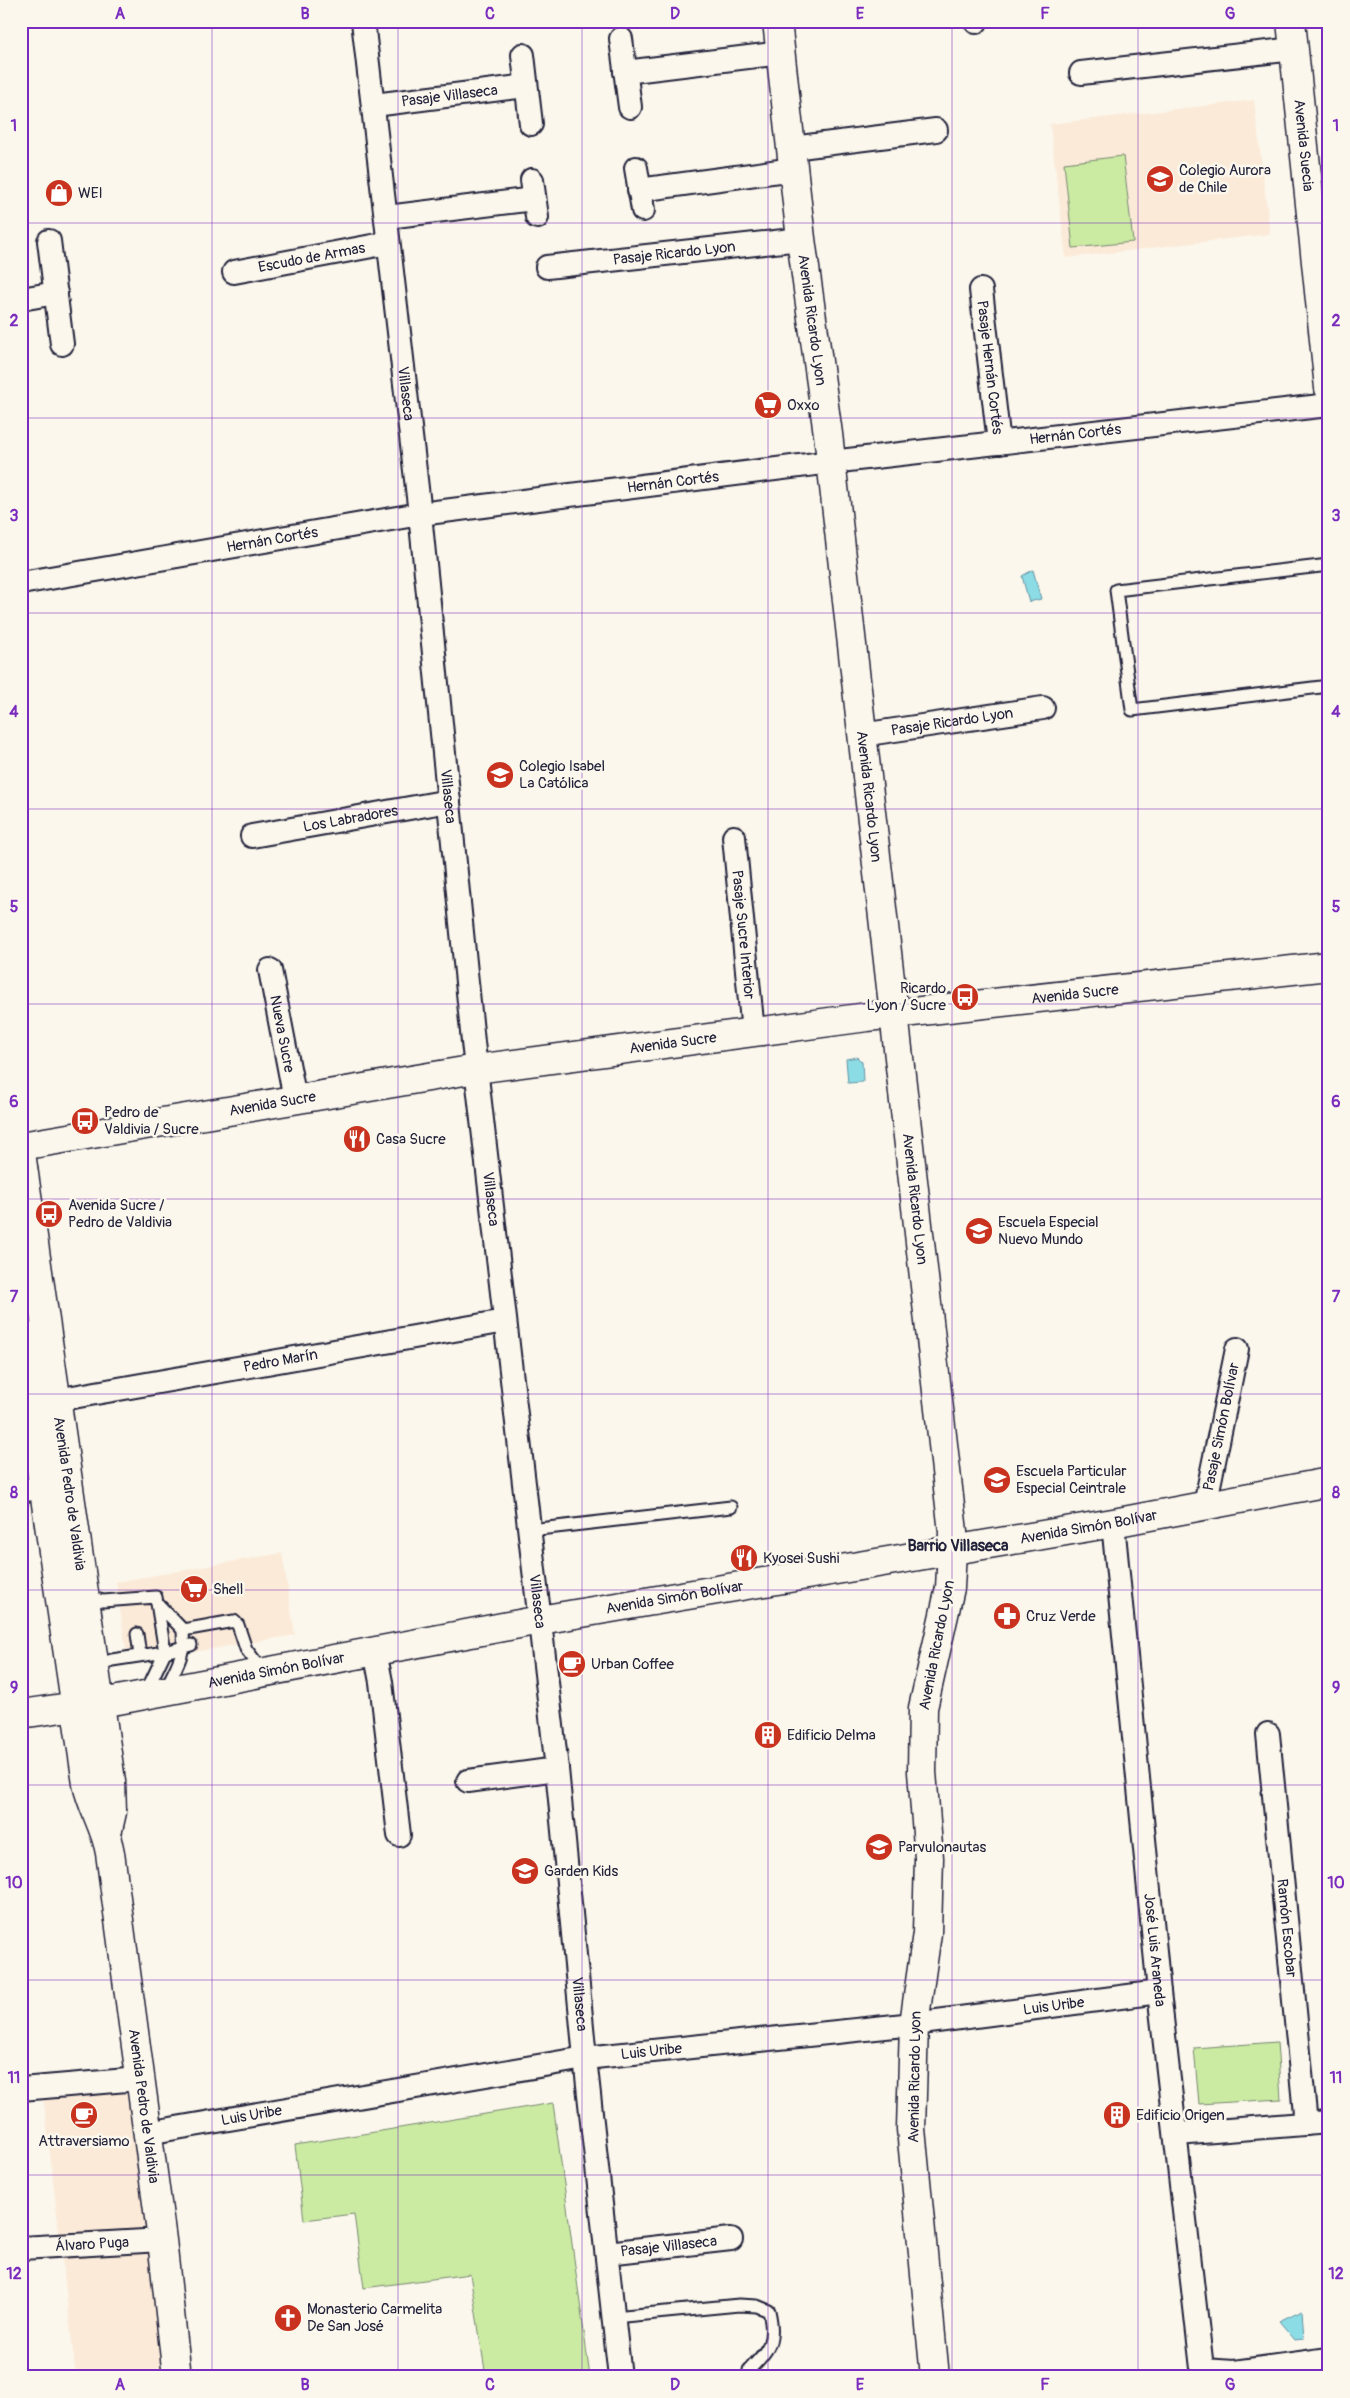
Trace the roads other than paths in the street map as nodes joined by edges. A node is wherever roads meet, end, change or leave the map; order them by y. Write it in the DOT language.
graph roads {
  1 [pos="364,21"];
  2 [pos="777,21"];
  3 [pos="1291,21"];
  4 [pos="621,39"];
  5 [pos="1294,49"];
  6 [pos="781,54"];
  7 [pos="523,55"];
  8 [pos="625,72"];
  9 [pos="1081,73"];
  10 [pos="526,86"];
  11 [pos="374,105"];
  12 [pos="630,107"];
  13 [pos="531,124"];
  14 [pos="936,130"];
  15 [pos="793,159"];
  16 [pos="636,168"];
  17 [pos="534,199"];
  18 [pos="387,217"];
  19 [pos="801,239"];
  20 [pos="49,241"];
  21 [pos="388,243"];
  22 [pos="547,267"];
  23 [pos="234,272"];
  24 [pos="981,290"];
  25 [pos="56,293"];
  26 [pos="21,298"];
  27 [pos="62,344"];
  28 [pos="1329,388"];
  29 [pos="1329,405"];
  30 [pos="999,443"];
  31 [pos="831,462"];
  32 [pos="420,514"];
  33 [pos="1329,565"];
  34 [pos="21,583"];
  35 [pos="1329,686"];
  36 [pos="1043,708"];
  37 [pos="861,736"];
  38 [pos="449,801"];
  39 [pos="252,836"];
  40 [pos="734,837"];
  41 [pos="1328,968"];
  42 [pos="270,970"];
  43 [pos="892,1015"];
  44 [pos="753,1032"];
  45 [pos="476,1069"];
  46 [pos="295,1099"];
  47 [pos="21,1146"];
  48 [pos="21,1153"];
  49 [pos="505,1321"];
  50 [pos="21,1333"];
  51 [pos="1237,1349"];
  52 [pos="56,1400"];
  53 [pos="1329,1482"];
  54 [pos="33,1489"];
  55 [pos="1205,1505"];
  56 [pos="732,1507"];
  57 [pos="1112,1523"];
  58 [pos="530,1530"];
  59 [pos="953,1550"];
  60 [pos="86,1596"];
  61 [pos="158,1604"];
  62 [pos="540,1620"];
  63 [pos="183,1630"];
  64 [pos="137,1634"];
  65 [pos="188,1645"];
  66 [pos="375,1651"];
  67 [pos="165,1652"];
  68 [pos="140,1655"];
  69 [pos="96,1666"];
  70 [pos="264,1672"];
  71 [pos="155,1693"];
  72 [pos="89,1704"];
  73 [pos="21,1714"];
  74 [pos="1268,1734"];
  75 [pos="557,1769"];
  76 [pos="468,1781"];
  77 [pos="399,1835"];
  78 [pos="1159,1992"];
  79 [pos="914,2024"];
  80 [pos="586,2058"];
  81 [pos="139,2079"];
  82 [pos="21,2089"];
  83 [pos="1329,2122"];
  84 [pos="1306,2124"];
  85 [pos="147,2133"];
  86 [pos="1177,2134"];
  87 [pos="731,2239"];
  88 [pos="162,2240"];
  89 [pos="21,2248"];
  90 [pos="607,2253"];
  91 [pos="614,2317"];
  92 [pos="1329,2359"];
  93 [pos="749,2370"];
  94 [pos="1203,2373"];
  95 [pos="178,2377"];
  96 [pos="620,2377"];
  97 [pos="935,2377"];
  1 -- 11 [label="street, Villaseca"];
  2 -- 6 [label="street, Avenida Ricardo Lyon"];
  3 -- 5 [label="street, Avenida Suecia"];
  4 -- 8 [label="street"];
  5 -- 9 [label="street"];
  5 -- 28 [label="street, Avenida Suecia"];
  6 -- 8 [label="street"];
  6 -- 15 [label="street, Avenida Ricardo Lyon"];
  7 -- 10 [label="street"];
  8 -- 12 [label="street"];
  10 -- 11 [label="street, Pasaje Villaseca"];
  10 -- 13 [label="street"];
  11 -- 18 [label="street, Villaseca"];
  14 -- 15 [label="street"];
  15 -- 16 [label="street"];
  15 -- 19 [label="street, Avenida Ricardo Lyon"];
  17 -- 18 [label="street"];
  18 -- 21 [label="street, Villaseca"];
  19 -- 22 [label="street, Pasaje Ricardo Lyon"];
  19 -- 31 [label="street, Avenida Ricardo Lyon"];
  20 -- 25 [label="street"];
  21 -- 23 [label="street, Escudo de Armas"];
  21 -- 32 [label="street, Villaseca"];
  24 -- 30 [label="street, Pasaje Hernán Cortés"];
  25 -- 26 [label="street"];
  25 -- 27 [label="street"];
  29 -- 30 [label="street, Hernán Cortés"];
  30 -- 31 [label="street, Hernán Cortés"];
  31 -- 32 [label="street, Hernán Cortés"];
  31 -- 37 [label="street, Avenida Ricardo Lyon"];
  32 -- 34 [label="street, Hernán Cortés"];
  32 -- 38 [label="street, Villaseca"];
  33 -- 35 [label="lane"];
  36 -- 37 [label="street, Pasaje Ricardo Lyon"];
  37 -- 43 [label="street, Avenida Ricardo Lyon"];
  38 -- 39 [label="street, Los Labradores"];
  38 -- 45 [label="street, Villaseca"];
  40 -- 44 [label="street, Pasaje Sucre Interior"];
  41 -- 43 [label="street, Avenida Sucre"];
  42 -- 46 [label="street, Nueva Sucre"];
  43 -- 44 [label="street, Avenida Sucre"];
  43 -- 59 [label="street, Avenida Ricardo Lyon"];
  44 -- 45 [label="street, Avenida Sucre"];
  45 -- 46 [label="street, Avenida Sucre"];
  45 -- 49 [label="street, Villaseca"];
  46 -- 47 [label="street, Avenida Sucre"];
  48 -- 52 [label="street, Avenida Pedro de Valdivia"];
  49 -- 52 [label="street, Pedro Marín"];
  49 -- 58 [label="street, Villaseca"];
  50 -- 54 [label="street, Avenida Pedro de Valdivia"];
  51 -- 55 [label="street, Pasaje Simón Bolívar"];
  52 -- 60 [label="street, Avenida Pedro de Valdivia"];
  53 -- 55 [label="street, Avenida Simón Bolívar"];
  54 -- 72 [label="street, Avenida Pedro de Valdivia"];
  55 -- 57 [label="street, Avenida Simón Bolívar"];
  56 -- 58 [label="lane"];
  57 -- 59 [label="street, Avenida Simón Bolívar"];
  57 -- 78 [label="street, José Luis Araneda"];
  58 -- 62 [label="street, Villaseca"];
  59 -- 62 [label="street, Avenida Simón Bolívar"];
  59 -- 79 [label="street, Avenida Ricardo Lyon"];
  60 -- 61 [label="lane"];
  60 -- 69 [label="street, Avenida Pedro de Valdivia"];
  61 -- 63 [label="lane"];
  61 -- 67 [label="lane"];
  62 -- 66 [label="street, Avenida Simón Bolívar"];
  62 -- 75 [label="street, Villaseca"];
  63 -- 65 [label="lane"];
  63 -- 70 [label="lane"];
  64 -- 68 [label="lane"];
  65 -- 67 [label="lane"];
  65 -- 71 [label="lane"];
  66 -- 70 [label="street, Avenida Simón Bolívar"];
  66 -- 77 [label="street"];
  67 -- 68 [label="lane"];
  67 -- 71 [label="lane"];
  68 -- 69 [label="lane"];
  69 -- 72 [label="street, Avenida Pedro de Valdivia"];
  70 -- 71 [label="street, Avenida Simón Bolívar"];
  71 -- 72 [label="street, Avenida Simón Bolívar"];
  72 -- 73 [label="street, Avenida Simón Bolívar"];
  72 -- 81 [label="street, Avenida Pedro de Valdivia"];
  74 -- 84 [label="street, Ramón Escobar"];
  75 -- 76 [label="street"];
  75 -- 80 [label="street, Villaseca"];
  78 -- 79 [label="street, Luis Uribe"];
  78 -- 86 [label="street, José Luis Araneda"];
  79 -- 80 [label="street, Luis Uribe"];
  79 -- 97 [label="street, Avenida Ricardo Lyon"];
  80 -- 85 [label="street, Luis Uribe"];
  80 -- 90 [label="street, Villaseca"];
  81 -- 82 [label="street"];
  81 -- 85 [label="street, Avenida Pedro de Valdivia"];
  83 -- 84 [label="street"];
  84 -- 86 [label="street"];
  85 -- 88 [label="street, Avenida Pedro de Valdivia"];
  86 -- 94 [label="street, José Luis Araneda"];
  87 -- 90 [label="street, Pasaje Villaseca"];
  88 -- 89 [label="street, Álvaro Puga"];
  88 -- 95 [label="street, Avenida Pedro de Valdivia"];
  90 -- 91 [label="street, Villaseca"];
  91 -- 93 [label="lane"];
  91 -- 96 [label="street, Villaseca"];
  92 -- 94 [label="street"];
}
